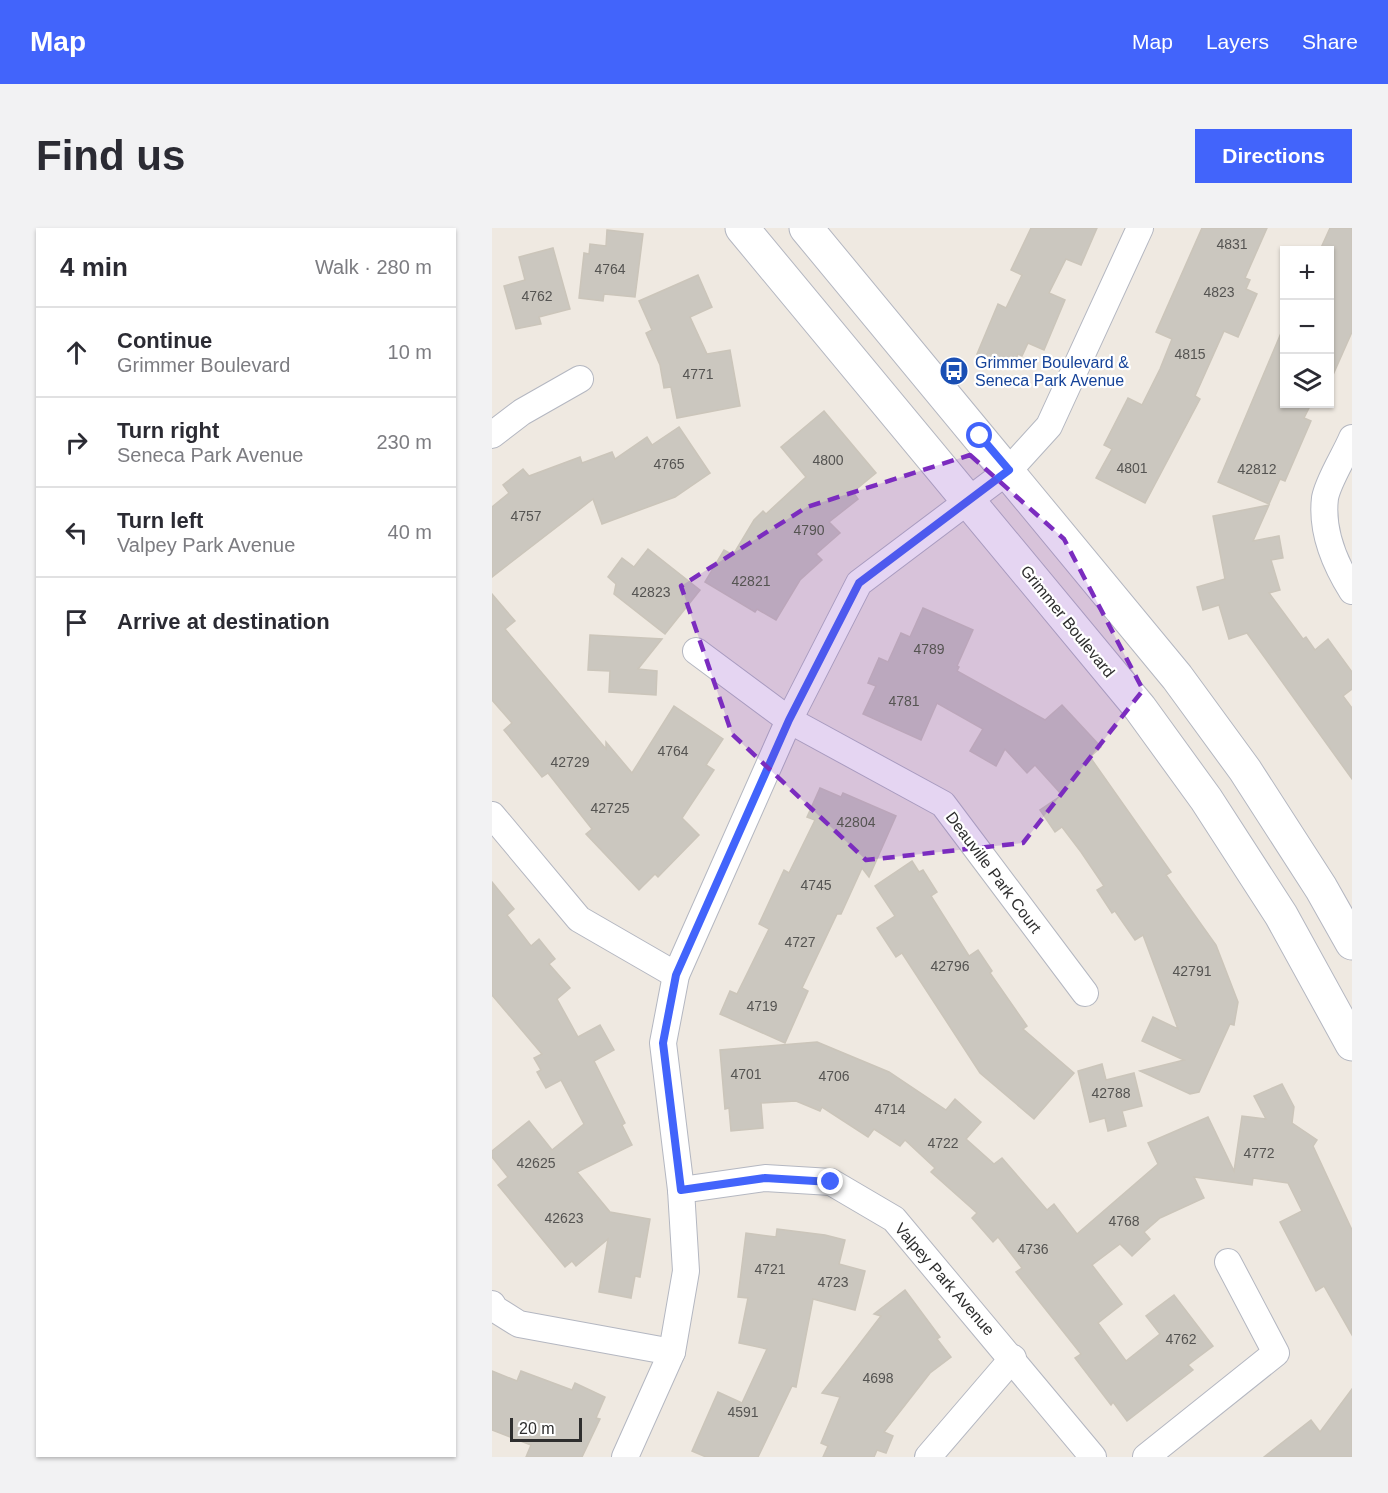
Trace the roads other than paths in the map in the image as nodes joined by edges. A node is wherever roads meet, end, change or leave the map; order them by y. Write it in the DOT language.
graph roads {
  1 [pos="742,228"];
  2 [pos="806,228"];
  3 [pos="1140,228"];
  4 [pos="580,378"];
  5 [pos="492,435"];
  6 [pos="1352,438"];
  7 [pos="1009,470"];
  8 [pos="968,500"];
  9 [pos="1352,591"];
  10 [pos="696,651"];
  11 [pos="789,720"];
  12 [pos="492,815"];
  13 [pos="1352,943"];
  14 [pos="676,975"];
  15 [pos="1085,993"];
  16 [pos="1352,1044"];
  17 [pos="681,1190"];
  18 [pos="1228,1262"];
  19 [pos="492,1304"];
  20 [pos="672,1352"];
  21 [pos="1013,1358"];
  22 [pos="625,1457"];
  23 [pos="928,1457"];
  24 [pos="1093,1457"];
  25 [pos="1146,1457"];
  1 -- 8 [label="main road, Grimmer Boulevard"];
  2 -- 7 [label="main road"];
  3 -- 7 [label="street"];
  4 -- 5 [label="street"];
  6 -- 9 [label="street"];
  7 -- 8 [label="street"];
  7 -- 13 [label="main road"];
  8 -- 11 [label="street"];
  8 -- 16 [label="main road, Grimmer Boulevard"];
  10 -- 11 [label="street, Deauville Park Court"];
  11 -- 14 [label="street"];
  11 -- 15 [label="street, Deauville Park Court"];
  12 -- 14 [label="street"];
  14 -- 17 [label="street"];
  17 -- 20 [label="street"];
  17 -- 21 [label="street, Valpey Park Avenue"];
  18 -- 25 [label="street"];
  19 -- 20 [label="street"];
  20 -- 22 [label="street"];
  21 -- 23 [label="street"];
  21 -- 24 [label="street, Valpey Park Avenue"];
}
